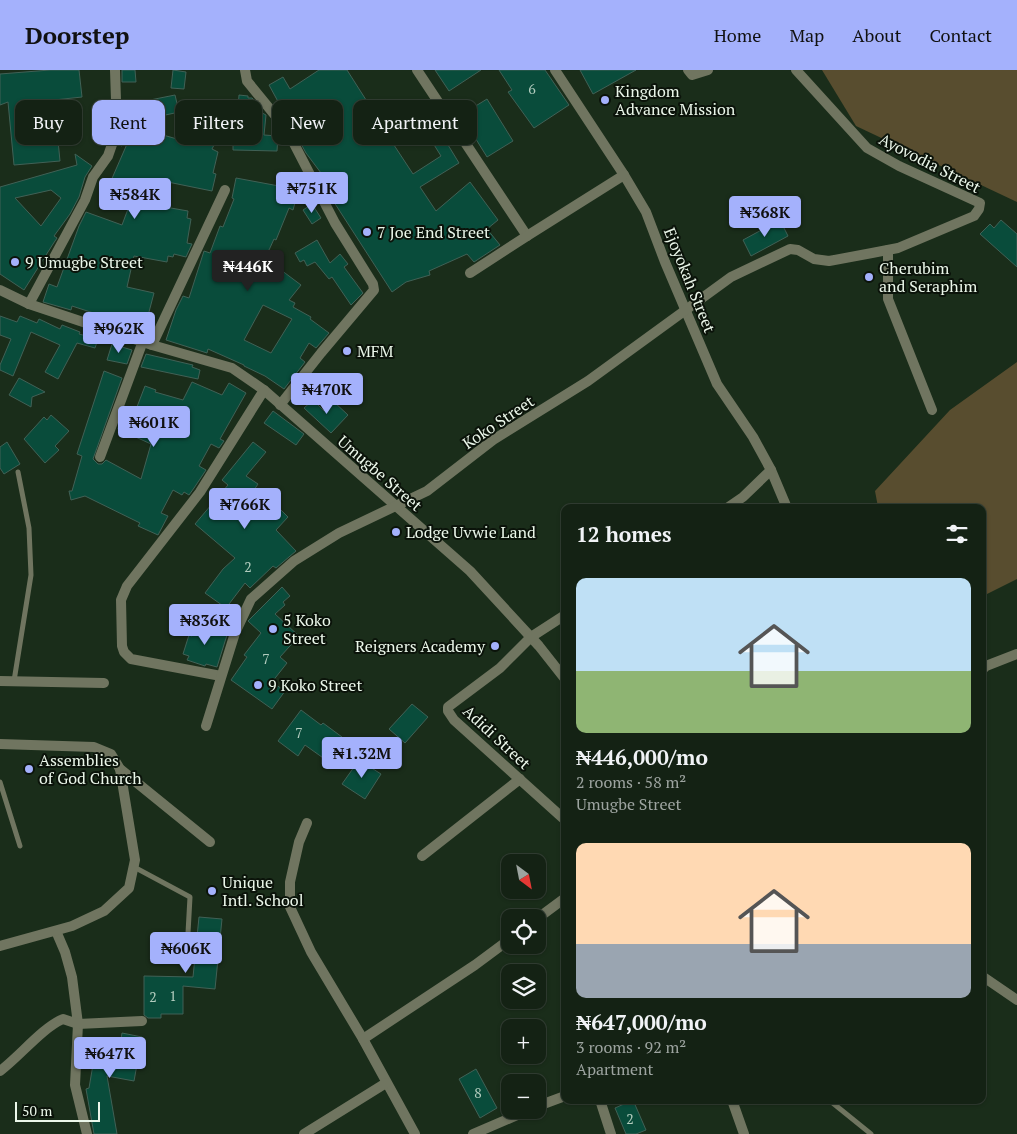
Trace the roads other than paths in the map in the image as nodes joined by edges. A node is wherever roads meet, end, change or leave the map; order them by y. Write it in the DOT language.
graph roads {
  1 [pos="115,70"];
  2 [pos="245,70"];
  3 [pos="417,70"];
  4 [pos="555,70"];
  5 [pos="688,70"];
  6 [pos="708,70"];
  7 [pos="796,70"];
  8 [pos="624,175"];
  9 [pos="224,190"];
  10 [pos="527,236"];
  11 [pos="888,250"];
  12 [pos="470,273"];
  13 [pos="0,290"];
  14 [pos="29,304"];
  15 [pos="685,309"];
  16 [pos="147,343"];
  17 [pos="264,390"];
  18 [pos="280,405"];
  19 [pos="932,410"];
  20 [pos="100,457"];
  21 [pos="771,470"];
  22 [pos="18,472"];
  23 [pos="733,504"];
  24 [pos="785,504"];
  25 [pos="395,507"];
  26 [pos="561,618"];
  27 [pos="531,637"];
  28 [pos="1017,654"];
  29 [pos="986,666"];
  30 [pos="561,674"];
  31 [pos="221,676"];
  32 [pos="0,680"];
  33 [pos="14,681"];
  34 [pos="104,683"];
  35 [pos="206,726"];
  36 [pos="0,744"];
  37 [pos="120,769"];
  38 [pos="520,780"];
  39 [pos="0,782"];
  40 [pos="561,816"];
  41 [pos="307,823"];
  42 [pos="210,842"];
  43 [pos="20,846"];
  44 [pos="422,856"];
  45 [pos="134,867"];
  46 [pos="561,901"];
  47 [pos="546,912"];
  48 [pos="56,930"];
  49 [pos="188,933"];
  50 [pos="0,946"];
  51 [pos="501,946"];
  52 [pos="986,979"];
  53 [pos="1017,1000"];
  54 [pos="142,1021"];
  55 [pos="78,1024"];
  56 [pos="363,1039"];
  57 [pos="0,1071"];
  58 [pos="386,1083"];
  59 [pos="561,1097"];
  60 [pos="546,1103"];
  61 [pos="601,1104"];
  62 [pos="733,1104"];
  63 [pos="834,1104"];
  64 [pos="508,1119"];
  65 [pos="87,1134"];
  66 [pos="304,1134"];
  67 [pos="415,1134"];
  68 [pos="473,1134"];
  69 [pos="611,1134"];
  70 [pos="744,1134"];
  71 [pos="871,1134"];
  1 -- 14 [label="street"];
  2 -- 18 [label="street"];
  3 -- 10 [label="street"];
  4 -- 8 [label="street, Ejoyokah Street"];
  5 -- 6 [label="street"];
  7 -- 11 [label="street, Ayovodia Street"];
  8 -- 10 [label="street"];
  8 -- 15 [label="street, Ejoyokah Street"];
  9 -- 16 [label="street"];
  10 -- 12 [label="street"];
  11 -- 15 [label="street, Koko Street"];
  11 -- 19 [label="street"];
  13 -- 14 [label="street, Umugbe Street"];
  14 -- 16 [label="street, Umugbe Street"];
  15 -- 21 [label="street, Ejoyokah Street"];
  15 -- 25 [label="street, Koko Street"];
  16 -- 17 [label="street, Umugbe Street"];
  16 -- 20 [label="street"];
  17 -- 18 [label="street, Umugbe Street"];
  17 -- 31 [label="street"];
  18 -- 25 [label="street, Umugbe Street"];
  21 -- 23 [label="street"];
  21 -- 24 [label="street, Ejoyokah Street"];
  22 -- 33 [label="lane"];
  25 -- 27 [label="street, Umugbe Street"];
  25 -- 31 [label="street, Koko Street"];
  26 -- 27 [label="street"];
  27 -- 30 [label="street, Umugbe Street"];
  27 -- 38 [label="street, Adidi Street"];
  28 -- 29 [label="street"];
  31 -- 35 [label="street, Koko Street"];
  32 -- 33 [label="street"];
  33 -- 34 [label="street"];
  36 -- 37 [label="street"];
  37 -- 42 [label="street"];
  37 -- 45 [label="street"];
  38 -- 40 [label="street, Adidi Street"];
  38 -- 44 [label="street"];
  39 -- 43 [label="lane"];
  41 -- 56 [label="street"];
  45 -- 48 [label="street"];
  45 -- 49 [label="lane"];
  46 -- 47 [label="street"];
  48 -- 50 [label="street"];
  48 -- 55 [label="street"];
  51 -- 56 [label="street"];
  52 -- 53 [label="street"];
  54 -- 55 [label="street"];
  55 -- 57 [label="street"];
  55 -- 65 [label="street"];
  56 -- 58 [label="street"];
  58 -- 66 [label="street"];
  58 -- 67 [label="street"];
  59 -- 60 [label="street"];
  61 -- 69 [label="street"];
  62 -- 70 [label="street"];
  63 -- 71 [label="lane"];
  64 -- 68 [label="street"];
}
